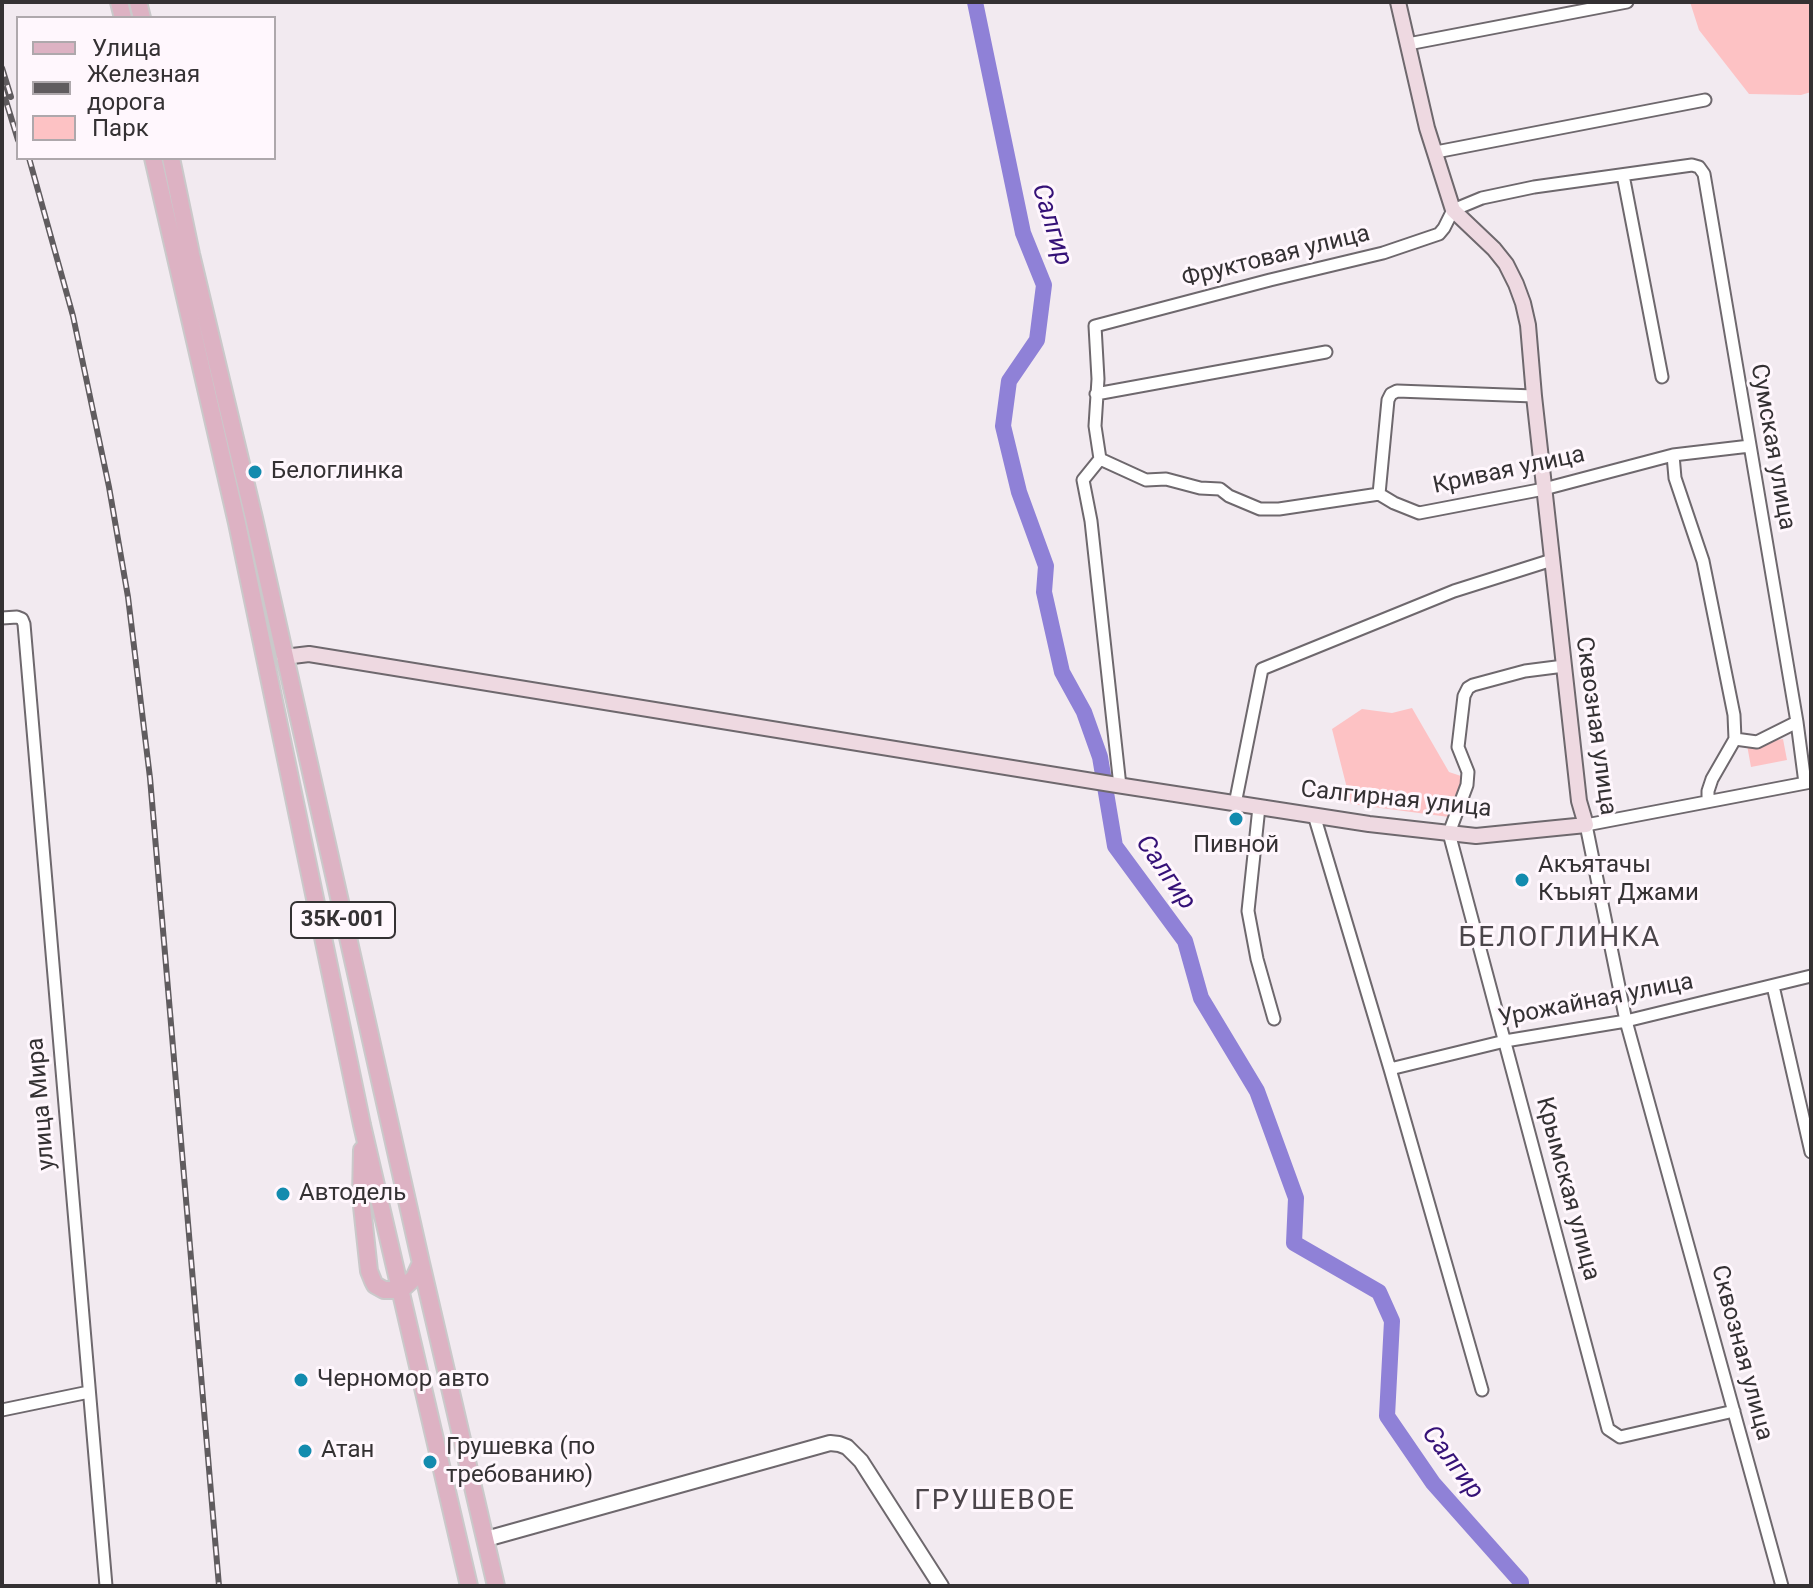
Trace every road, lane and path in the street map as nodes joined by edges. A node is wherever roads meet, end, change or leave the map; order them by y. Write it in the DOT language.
graph roads {
  1 [pos="1398,2"];
  2 [pos="1627,2"];
  3 [pos="1408,44"];
  4 [pos="1705,100"];
  5 [pos="1436,152"];
  6 [pos="153,160"];
  7 [pos="171,160"];
  8 [pos="1623,175"];
  9 [pos="1453,210"];
  10 [pos="1326,352"];
  11 [pos="1662,377"];
  12 [pos="1096,394"];
  13 [pos="1534,396"];
  14 [pos="1750,446"];
  15 [pos="1673,455"];
  16 [pos="1100,459"];
  17 [pos="1544,489"];
  18 [pos="1379,494"];
  19 [pos="1552,560"];
  20 [pos="2,618"];
  21 [pos="284,657"];
  22 [pos="1564,666"];
  23 [pos="1797,722"];
  24 [pos="1735,739"];
  25 [pos="1808,782"];
  26 [pos="1119,786"];
  27 [pos="1708,801"];
  28 [pos="1235,804"];
  29 [pos="1259,807"];
  30 [pos="1314,815"];
  31 [pos="1586,825"];
  32 [pos="1449,833"];
  33 [pos="1811,976"];
  34 [pos="1773,986"];
  35 [pos="1274,1019"];
  36 [pos="1626,1021"];
  37 [pos="1505,1041"];
  38 [pos="1390,1069"];
  39 [pos="362,1125"];
  40 [pos="1811,1152"];
  41 [pos="421,1263"];
  42 [pos="396,1290"];
  43 [pos="1482,1390"];
  44 [pos="89,1392"];
  45 [pos="2,1410"];
  46 [pos="1734,1411"];
  47 [pos="486,1539"];
  48 [pos="106,1586"];
  49 [pos="469,1586"];
  50 [pos="496,1586"];
  51 [pos="941,1586"];
  52 [pos="1782,1586"];
  1 -- 3 [label="main road"];
  2 -- 3 [label="street"];
  3 -- 5 [label="main road"];
  4 -- 5 [label="street"];
  5 -- 9 [label="main road"];
  6 -- 39 [label="main road, 35К-001"];
  7 -- 21 [label="main road, 35К-001"];
  8 -- 9 [label="street"];
  8 -- 11 [label="street"];
  8 -- 14 [label="street, Сумская улица"];
  9 -- 12 [label="street, Фруктовая улица"];
  9 -- 13 [label="main road, Сквозная улица"];
  10 -- 12 [label="street"];
  12 -- 16 [label="street"];
  13 -- 17 [label="main road, Сквозная улица"];
  13 -- 18 [label="street"];
  14 -- 15 [label="street, Кривая улица"];
  14 -- 23 [label="street, Сумская улица"];
  15 -- 17 [label="street, Кривая улица"];
  15 -- 24 [label="street"];
  16 -- 18 [label="street"];
  16 -- 26 [label="street"];
  17 -- 18 [label="street, Кривая улица"];
  17 -- 19 [label="main road, Сквозная улица"];
  19 -- 22 [label="main road, Сквозная улица"];
  19 -- 28 [label="street"];
  20 -- 44 [label="street, улица Мира"];
  21 -- 26 [label="main road, Салгирная улица"];
  21 -- 41 [label="main road, 35К-001"];
  22 -- 31 [label="main road, Сквозная улица"];
  22 -- 32 [label="street"];
  23 -- 24 [label="street"];
  23 -- 25 [label="street, Сумская улица"];
  24 -- 27 [label="street"];
  25 -- 27 [label="street, Салгирная улица"];
  26 -- 28 [label="main road, Салгирная улица"];
  27 -- 31 [label="street, Салгирная улица"];
  28 -- 29 [label="main road, Салгирная улица"];
  29 -- 30 [label="main road, Салгирная улица"];
  29 -- 35 [label="street"];
  30 -- 32 [label="main road, Салгирная улица"];
  30 -- 38 [label="street"];
  31 -- 32 [label="main road, Салгирная улица"];
  31 -- 36 [label="street, Сквозная улица"];
  32 -- 37 [label="street, Крымская улица"];
  33 -- 34 [label="street, Урожайная улица"];
  34 -- 36 [label="street, Урожайная улица"];
  34 -- 40 [label="street"];
  36 -- 37 [label="street, Урожайная улица"];
  36 -- 46 [label="street, Сквозная улица"];
  37 -- 38 [label="street, Урожайная улица"];
  37 -- 46 [label="street, Крымская улица"];
  38 -- 43 [label="street"];
  39 -- 42 [label="main road, 35К-001"];
  39 -- 42 [label="main road"];
  41 -- 42 [label="main road"];
  41 -- 47 [label="main road, 35К-001"];
  42 -- 49 [label="main road"];
  44 -- 45 [label="street"];
  44 -- 48 [label="street, улица Мира"];
  46 -- 52 [label="street, Сквозная улица"];
  47 -- 50 [label="main road, 35К-001"];
  47 -- 51 [label="street"];
}
